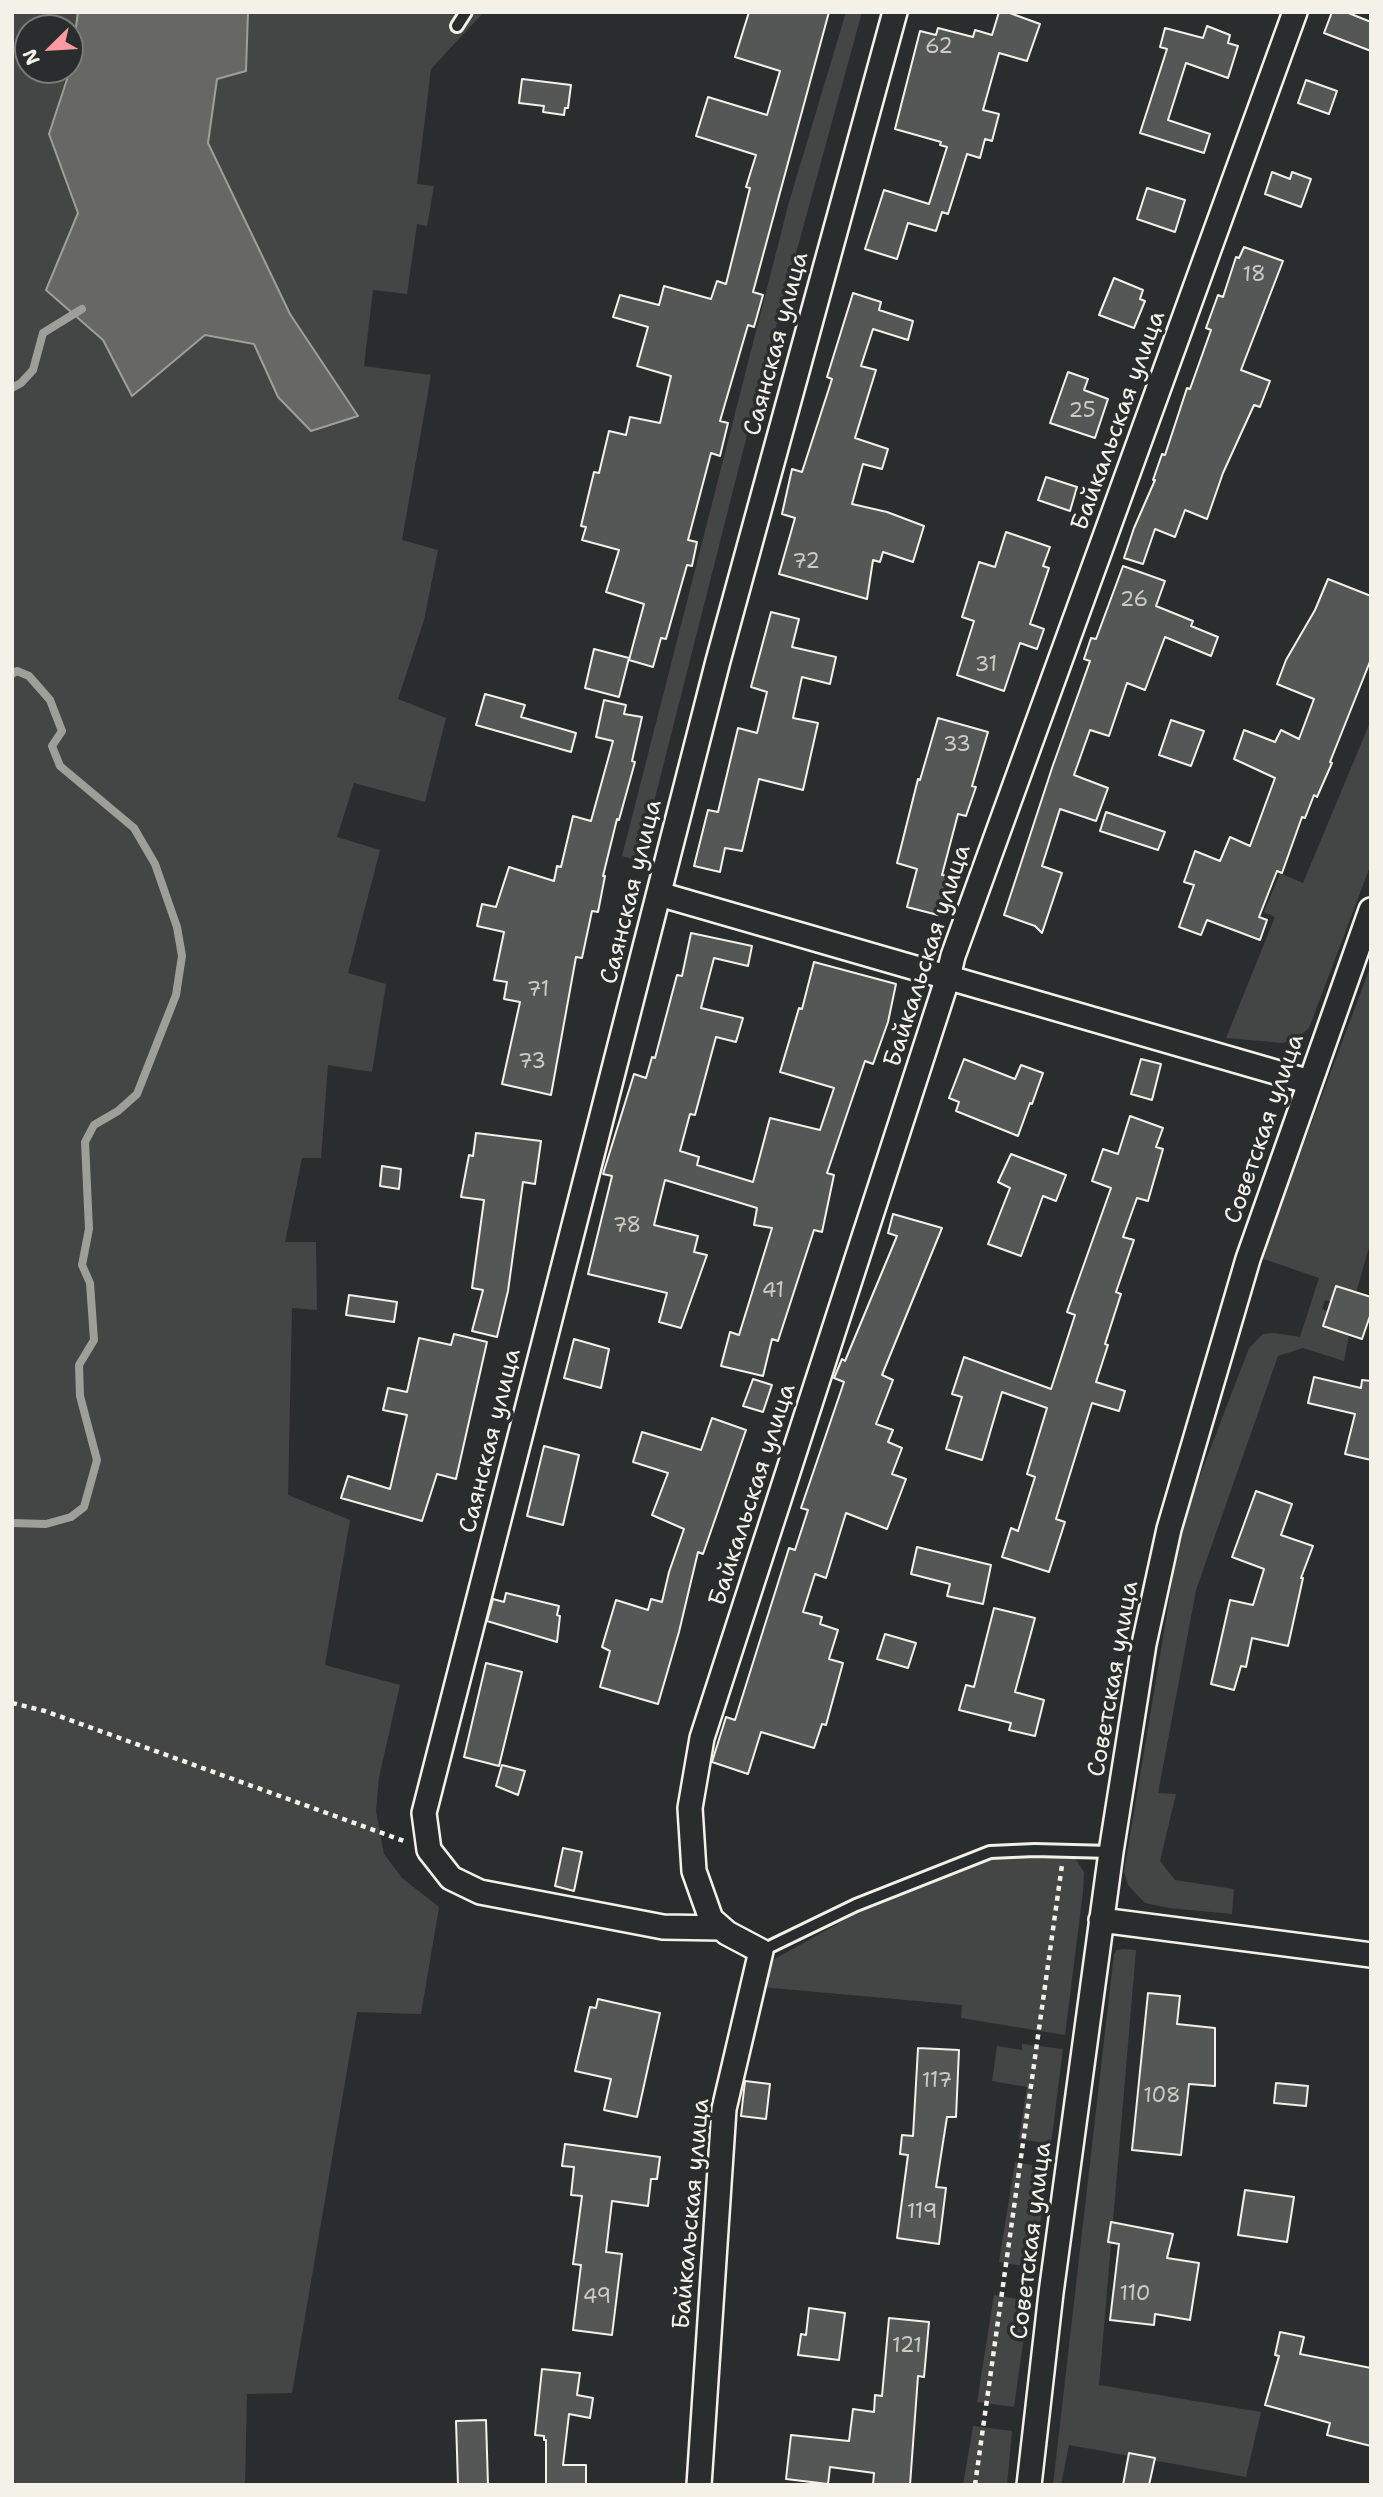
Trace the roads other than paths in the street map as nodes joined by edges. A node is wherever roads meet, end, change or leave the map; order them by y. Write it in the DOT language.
graph roads {
  1 [pos="466,12"];
  2 [pos="895,12"];
  3 [pos="1295,12"];
  4 [pos="457,26"];
  5 [pos="659,894"];
  6 [pos="1371,910"];
  7 [pos="948,977"];
  8 [pos="1310,1082"];
  9 [pos="1111,1852"];
  10 [pos="1101,1920"];
  11 [pos="721,1928"];
  12 [pos="761,1951"];
  13 [pos="1371,1955"];
  14 [pos="699,2485"];
  15 [pos="1029,2485"];
  1 -- 4 [label="lane"];
  2 -- 5 [label="street, Саянская улица"];
  3 -- 7 [label="street, Байкальская улица"];
  5 -- 7 [label="street"];
  5 -- 11 [label="street, Саянская улица"];
  6 -- 8 [label="street, Советская улица"];
  7 -- 8 [label="street"];
  7 -- 11 [label="street, Байкальская улица"];
  8 -- 9 [label="street, Советская улица"];
  9 -- 10 [label="street, Советская улица"];
  9 -- 12 [label="lane"];
  10 -- 13 [label="street"];
  10 -- 15 [label="street, Советская улица"];
  11 -- 12 [label="street"];
  12 -- 14 [label="street, Байкальская улица"];
}
